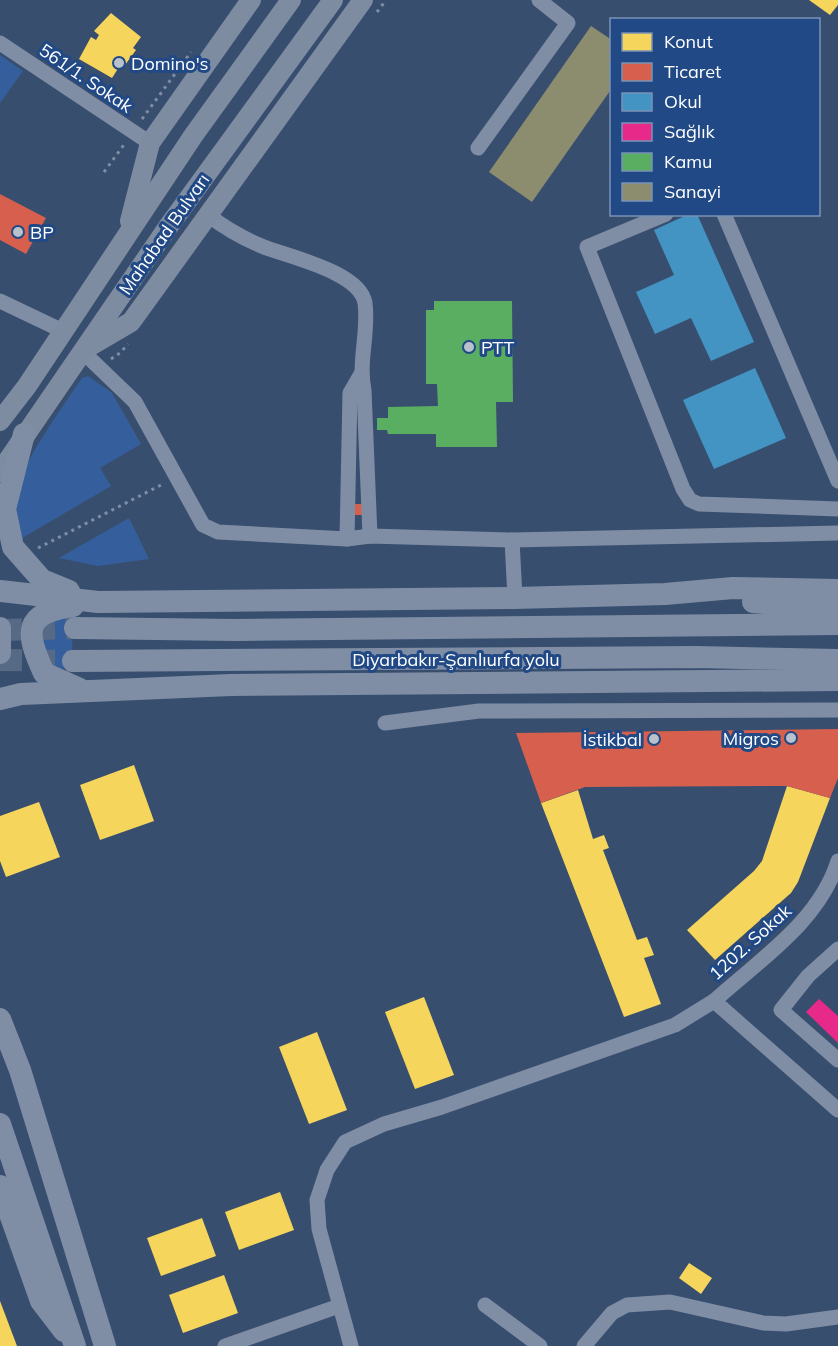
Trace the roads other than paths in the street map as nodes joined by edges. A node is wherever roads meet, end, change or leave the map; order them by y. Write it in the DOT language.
graph roads {
  1 [pos="251,0"];
  2 [pos="291,0"];
  3 [pos="333,0"];
  4 [pos="363,0"];
  5 [pos="539,0"];
  6 [pos="0,44"];
  7 [pos="150,143"];
  8 [pos="478,148"];
  9 [pos="208,215"];
  10 [pos="661,216"];
  11 [pos="725,216"];
  12 [pos="126,237"];
  13 [pos="0,301"];
  14 [pos="63,331"];
  15 [pos="82,351"];
  16 [pos="361,374"];
  17 [pos="0,421"];
  18 [pos="24,434"];
  19 [pos="0,472"];
  20 [pos="838,481"];
  21 [pos="838,509"];
  22 [pos="838,533"];
  23 [pos="370,536"];
  24 [pos="347,539"];
  25 [pos="512,540"];
  26 [pos="838,590"];
  27 [pos="0,591"];
  28 [pos="664,594"];
  29 [pos="515,598"];
  30 [pos="98,602"];
  31 [pos="838,610"];
  32 [pos="838,624"];
  33 [pos="0,628"];
  34 [pos="75,628"];
  35 [pos="0,653"];
  36 [pos="838,660"];
  37 [pos="73,661"];
  38 [pos="838,668"];
  39 [pos="703,680"];
  40 [pos="838,680"];
  41 [pos="477,682"];
  42 [pos="85,691"];
  43 [pos="0,699"];
  44 [pos="838,710"];
  45 [pos="479,711"];
  46 [pos="385,723"];
  47 [pos="838,861"];
  48 [pos="835,880"];
  49 [pos="838,949"];
  50 [pos="714,1001"];
  51 [pos="0,1019"];
  52 [pos="838,1060"];
  53 [pos="838,1110"];
  54 [pos="0,1124"];
  55 [pos="0,1186"];
  56 [pos="485,1305"];
  57 [pos="339,1306"];
  58 [pos="838,1317"];
  59 [pos="74,1344"];
  60 [pos="105,1346"];
  61 [pos="225,1346"];
  62 [pos="351,1346"];
  63 [pos="540,1346"];
  64 [pos="584,1346"];
  1 -- 7 [label="main road"];
  2 -- 12 [label="main road, Mahabad Bulvarı"];
  3 -- 15 [label="main road, Mahabad Bulvarı"];
  4 -- 9 [label="main road"];
  5 -- 8 [label="street"];
  6 -- 7 [label="street, 561/1. Sokak"];
  7 -- 12 [label="main road"];
  9 -- 15 [label="main road"];
  9 -- 16 [label="street"];
  10 -- 21 [label="street"];
  11 -- 20 [label="street"];
  12 -- 14 [label="main road, Mahabad Bulvarı"];
  13 -- 14 [label="street"];
  14 -- 17 [label="main road, Mahabad Bulvarı"];
  15 -- 18 [label="main road, Mahabad Bulvarı"];
  15 -- 24 [label="street"];
  16 -- 23 [label="street"];
  16 -- 24 [label="street"];
  18 -- 19 [label="main road, Mahabad Bulvarı"];
  18 -- 30 [label="highway"];
  22 -- 25 [label="street"];
  23 -- 24 [label="street"];
  23 -- 25 [label="street"];
  25 -- 29 [label="street"];
  26 -- 28 [label="highway"];
  27 -- 30 [label="highway"];
  28 -- 29 [label="highway"];
  28 -- 31 [label="highway"];
  29 -- 30 [label="highway"];
  30 -- 42 [label="highway"];
  32 -- 34 [label="highway, Diyarbakır-Şanlıurfa yolu"];
  33 -- 35 [label="highway"];
  36 -- 37 [label="highway, Diyarbakır-Şanlıurfa yolu"];
  38 -- 39 [label="highway"];
  39 -- 40 [label="highway"];
  39 -- 41 [label="highway"];
  41 -- 42 [label="highway"];
  41 -- 45 [label="street"];
  42 -- 43 [label="highway"];
  44 -- 45 [label="street"];
  45 -- 46 [label="street"];
  47 -- 48 [label="street, 1202. Sokak"];
  48 -- 50 [label="street, 1202. Sokak"];
  49 -- 52 [label="street"];
  50 -- 53 [label="street, 1202. Sokak"];
  50 -- 57 [label="street"];
  51 -- 60 [label="highway"];
  54 -- 59 [label="highway"];
  55 -- 59 [label="highway"];
  56 -- 63 [label="street"];
  57 -- 61 [label="street"];
  57 -- 62 [label="street"];
  58 -- 64 [label="street"];
}
